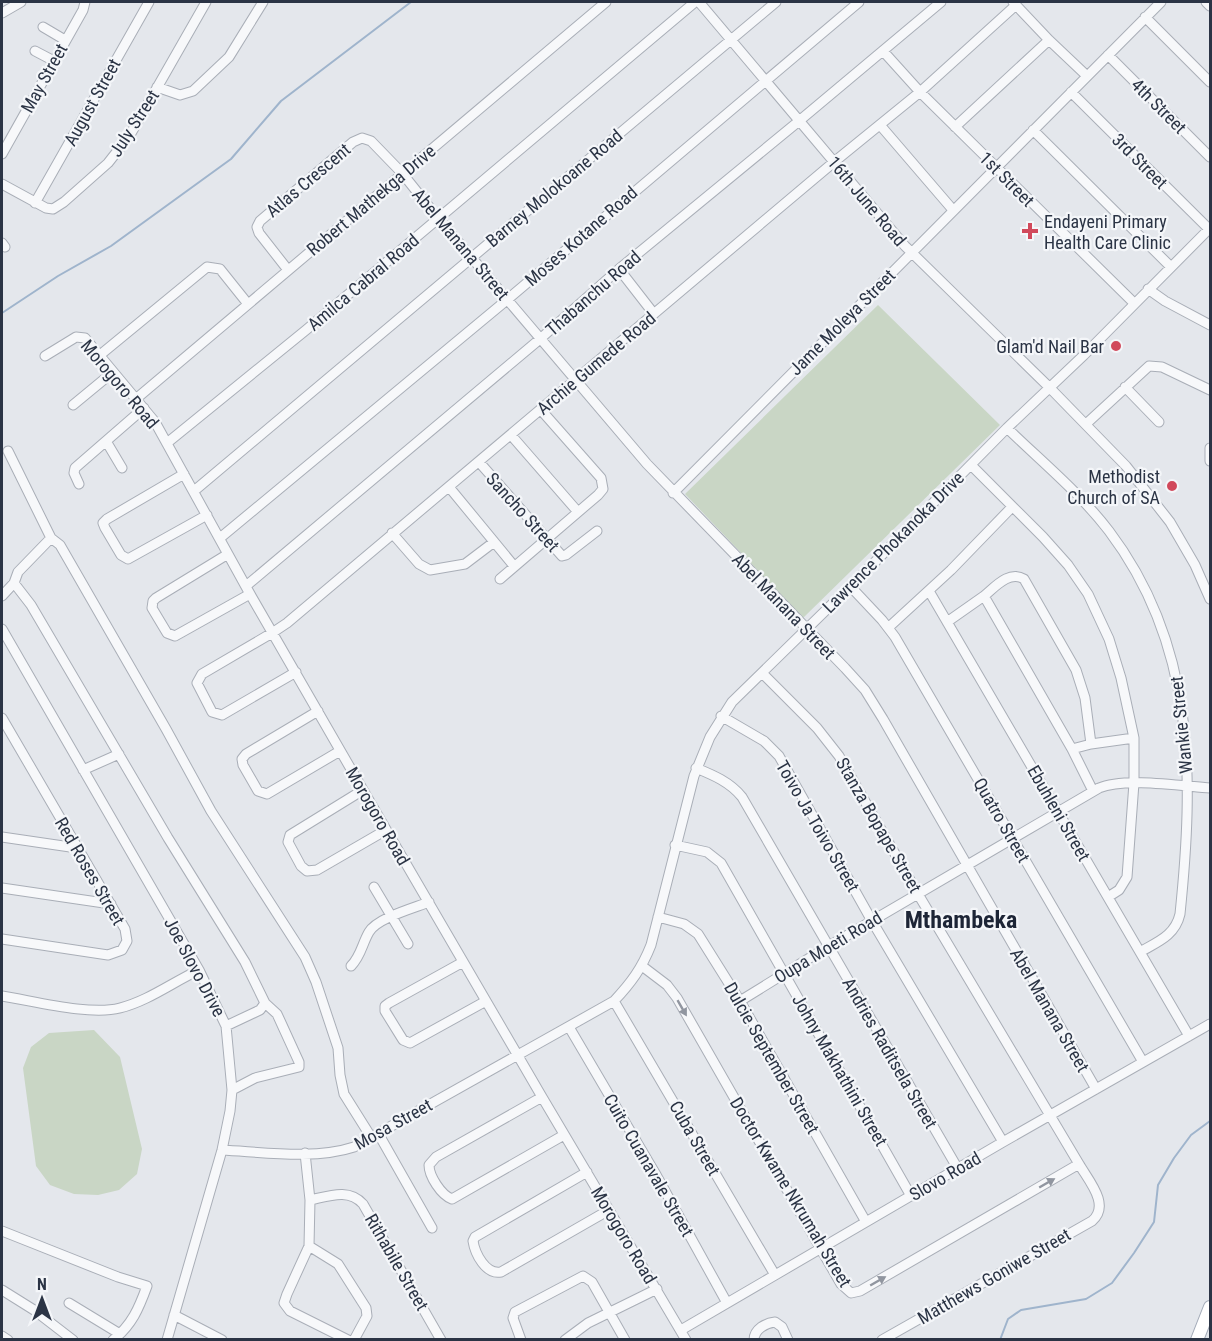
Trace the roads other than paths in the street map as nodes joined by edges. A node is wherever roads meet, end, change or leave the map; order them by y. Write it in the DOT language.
graph roads {
  1 [pos="21,2"];
  2 [pos="86,2"];
  3 [pos="149,2"];
  4 [pos="206,2"];
  5 [pos="263,2"];
  6 [pos="606,2"];
  7 [pos="697,2"];
  8 [pos="776,2"];
  9 [pos="859,2"];
  10 [pos="941,2"];
  11 [pos="1161,2"];
  12 [pos="1206,2"];
  13 [pos="1015,3"];
  14 [pos="1210,6"];
  15 [pos="2,13"];
  16 [pos="1145,17"];
  17 [pos="43,27"];
  18 [pos="731,39"];
  19 [pos="65,40"];
  20 [pos="1049,40"];
  21 [pos="35,51"];
  22 [pos="883,51"];
  23 [pos="1108,55"];
  24 [pos="54,61"];
  25 [pos="1087,76"];
  26 [pos="765,80"];
  27 [pos="1210,82"];
  28 [pos="157,87"];
  29 [pos="920,92"];
  30 [pos="1071,92"];
  31 [pos="800,121"];
  32 [pos="879,125"];
  33 [pos="956,127"];
  34 [pos="1033,130"];
  35 [pos="2,154"];
  36 [pos="1210,157"];
  37 [pos="834,162"];
  38 [pos="996,167"];
  39 [pos="402,173"];
  40 [pos="2,184"];
  41 [pos="35,202"];
  42 [pos="953,210"];
  43 [pos="438,218"];
  44 [pos="1210,228"];
  45 [pos="911,252"];
  46 [pos="472,258"];
  47 [pos="1171,267"];
  48 [pos="619,269"];
  49 [pos="288,270"];
  50 [pos="1148,289"];
  51 [pos="507,299"];
  52 [pos="1134,303"];
  53 [pos="249,304"];
  54 [pos="654,314"];
  55 [pos="1210,325"];
  56 [pos="540,339"];
  57 [pos="100,355"];
  58 [pos="45,356"];
  59 [pos="113,372"];
  60 [pos="576,380"];
  61 [pos="1049,387"];
  62 [pos="1125,387"];
  63 [pos="1210,390"];
  64 [pos="137,398"];
  65 [pos="73,405"];
  66 [pos="144,408"];
  67 [pos="541,410"];
  68 [pos="1159,422"];
  69 [pos="1086,424"];
  70 [pos="1007,428"];
  71 [pos="511,435"];
  72 [pos="106,441"];
  73 [pos="167,443"];
  74 [pos="1210,447"];
  75 [pos="8,451"];
  76 [pos="1210,461"];
  77 [pos="479,462"];
  78 [pos="971,465"];
  79 [pos="122,468"];
  80 [pos="184,474"];
  81 [pos="79,484"];
  82 [pos="449,487"];
  83 [pos="194,490"];
  84 [pos="673,493"];
  85 [pos="1012,507"];
  86 [pos="578,512"];
  87 [pos="207,515"];
  88 [pos="597,531"];
  89 [pos="392,533"];
  90 [pos="51,538"];
  91 [pos="220,538"];
  92 [pos="545,539"];
  93 [pos="494,542"];
  94 [pos="228,555"];
  95 [pos="514,566"];
  96 [pos="500,579"];
  97 [pos="14,583"];
  98 [pos="850,586"];
  99 [pos="248,590"];
  100 [pos="929,591"];
  101 [pos="2,596"];
  102 [pos="984,596"];
  103 [pos="1210,599"];
  104 [pos="947,622"];
  105 [pos="889,627"];
  106 [pos="807,628"];
  107 [pos="2,629"];
  108 [pos="272,633"];
  109 [pos="296,672"];
  110 [pos="762,673"];
  111 [pos="318,711"];
  112 [pos="721,716"];
  113 [pos="2,718"];
  114 [pos="1134,738"];
  115 [pos="1091,744"];
  116 [pos="1072,749"];
  117 [pos="340,751"];
  118 [pos="118,754"];
  119 [pos="696,768"];
  120 [pos="83,770"];
  121 [pos="1134,783"];
  122 [pos="1188,787"];
  123 [pos="1210,788"];
  124 [pos="363,790"];
  125 [pos="1094,791"];
  126 [pos="1059,812"];
  127 [pos="386,830"];
  128 [pos="2,837"];
  129 [pos="1013,839"];
  130 [pos="675,845"];
  131 [pos="77,849"];
  132 [pos="966,865"];
  133 [pos="374,887"];
  134 [pos="2,888"];
  135 [pos="918,894"];
  136 [pos="1108,897"];
  137 [pos="429,902"];
  138 [pos="111,904"];
  139 [pos="392,917"];
  140 [pos="658,917"];
  141 [pos="872,921"];
  142 [pos="2,939"];
  143 [pos="408,944"];
  144 [pos="829,946"];
  145 [pos="1140,952"];
  146 [pos="463,962"];
  147 [pos="351,966"];
  148 [pos="642,966"];
  149 [pos="199,970"];
  150 [pos="784,972"];
  151 [pos="2,996"];
  152 [pos="486,1000"];
  153 [pos="614,1001"];
  154 [pos="740,1001"];
  155 [pos="265,1003"];
  156 [pos="1210,1024"];
  157 [pos="226,1026"];
  158 [pos="569,1027"];
  159 [pos="1189,1036"];
  160 [pos="517,1055"];
  161 [pos="1143,1062"];
  162 [pos="1096,1089"];
  163 [pos="232,1090"];
  164 [pos="542,1097"];
  165 [pos="1049,1115"];
  166 [pos="375,1135"];
  167 [pos="564,1135"];
  168 [pos="1003,1142"];
  169 [pos="222,1150"];
  170 [pos="305,1153"];
  171 [pos="1079,1164"];
  172 [pos="958,1169"];
  173 [pos="587,1172"];
  174 [pos="911,1196"];
  175 [pos="310,1200"];
  176 [pos="1101,1207"];
  177 [pos="609,1210"];
  178 [pos="866,1222"];
  179 [pos="432,1228"];
  180 [pos="2,1231"];
  181 [pos="309,1246"];
  182 [pos="822,1249"];
  183 [pos="775,1275"];
  184 [pos="657,1289"];
  185 [pos="2,1290"];
  186 [pos="69,1303"];
  187 [pos="728,1303"];
  188 [pos="1210,1307"];
  189 [pos="610,1312"];
  190 [pos="174,1315"];
  191 [pos="681,1330"];
  192 [pos="2,1336"];
  193 [pos="116,1337"];
  194 [pos="8,1340"];
  195 [pos="73,1340"];
  196 [pos="167,1340"];
  197 [pos="222,1340"];
  198 [pos="348,1340"];
  199 [pos="354,1340"];
  200 [pos="441,1340"];
  201 [pos="521,1340"];
  202 [pos="565,1340"];
  203 [pos="625,1340"];
  204 [pos="686,1340"];
  205 [pos="754,1340"];
  206 [pos="788,1340"];
  207 [pos="882,1340"];
  208 [pos="1197,1340"];
  1 -- 15 [label="street"];
  2 -- 19 [label="street, May Street"];
  3 -- 41 [label="street, August Street"];
  4 -- 28 [label="street, July Street"];
  5 -- 28 [label="street"];
  6 -- 39 [label="street, Robert Mathekga Drive"];
  7 -- 18 [label="street, 16th June Road"];
  7 -- 43 [label="street, Amilca Cabral Road"];
  8 -- 18 [label="street, Barney Molokoane Road"];
  9 -- 26 [label="street, Moses Kotane Road"];
  10 -- 22 [label="street, Thabanchu Road"];
  11 -- 16 [label="street, Jame Moleya Street"];
  12 -- 14 [label="street"];
  13 -- 20 [label="street"];
  13 -- 29 [label="street, Archie Gumede Road"];
  16 -- 23 [label="street, Jame Moleya Street"];
  16 -- 27 [label="street"];
  17 -- 19 [label="street"];
  18 -- 26 [label="street, 16th June Road"];
  18 -- 46 [label="street, Barney Molokoane Road"];
  19 -- 24 [label="street, May Street"];
  20 -- 25 [label="street"];
  20 -- 33 [label="street"];
  21 -- 24 [label="street"];
  22 -- 29 [label="street, 1st Street"];
  22 -- 31 [label="street, Thabanchu Road"];
  23 -- 25 [label="street, Jame Moleya Street"];
  23 -- 36 [label="street, 4th Street"];
  24 -- 35 [label="street, May Street"];
  25 -- 30 [label="street, Jame Moleya Street"];
  26 -- 31 [label="street, 16th June Road"];
  26 -- 51 [label="street, Moses Kotane Road"];
  28 -- 41 [label="street, July Street"];
  29 -- 32 [label="street, Archie Gumede Road"];
  29 -- 33 [label="street, 1st Street"];
  30 -- 34 [label="street, Jame Moleya Street"];
  30 -- 44 [label="street, 3rd Street"];
  31 -- 37 [label="street, 16th June Road"];
  31 -- 48 [label="street, Thabanchu Road"];
  32 -- 37 [label="street, Archie Gumede Road"];
  32 -- 42 [label="street"];
  33 -- 38 [label="street, 1st Street"];
  34 -- 38 [label="street, Jame Moleya Street"];
  34 -- 47 [label="street"];
  37 -- 45 [label="street, 16th June Road"];
  37 -- 54 [label="street, Archie Gumede Road"];
  38 -- 42 [label="street, Jame Moleya Street"];
  38 -- 52 [label="street, 1st Street"];
  39 -- 43 [label="street, Abel Manana Street"];
  39 -- 49 [label="street, Robert Mathekga Drive"];
  39 -- 49 [label="street, Atlas Crescent"];
  40 -- 41 [label="street, July Street"];
  42 -- 45 [label="street, Jame Moleya Street"];
  43 -- 46 [label="street, Abel Manana Street"];
  43 -- 73 [label="street, Amilca Cabral Road"];
  44 -- 47 [label="street, Lawrence Phokanoka Drive"];
  45 -- 61 [label="street, 16th June Road"];
  45 -- 84 [label="street, Jame Moleya Street"];
  46 -- 51 [label="street, Abel Manana Street"];
  46 -- 83 [label="street, Barney Molokoane Road"];
  47 -- 50 [label="street, Lawrence Phokanoka Drive"];
  48 -- 54 [label="street"];
  48 -- 56 [label="street, Thabanchu Road"];
  49 -- 53 [label="street, Robert Mathekga Drive"];
  50 -- 52 [label="street, Lawrence Phokanoka Drive"];
  50 -- 55 [label="street"];
  51 -- 56 [label="street, Abel Manana Street"];
  51 -- 91 [label="street, Moses Kotane Road"];
  52 -- 61 [label="street, Lawrence Phokanoka Drive"];
  53 -- 57 [label="street"];
  53 -- 64 [label="street, Robert Mathekga Drive"];
  54 -- 60 [label="street, Archie Gumede Road"];
  56 -- 60 [label="street, Abel Manana Street"];
  56 -- 99 [label="street, Thabanchu Road"];
  57 -- 58 [label="street, Morogoro Road"];
  57 -- 59 [label="street, Morogoro Road"];
  59 -- 64 [label="street, Morogoro Road"];
  59 -- 65 [label="street"];
  60 -- 67 [label="street, Archie Gumede Road"];
  60 -- 84 [label="street, Abel Manana Street"];
  61 -- 69 [label="street, 16th June Road"];
  61 -- 70 [label="street, Lawrence Phokanoka Drive"];
  62 -- 63 [label="street"];
  62 -- 68 [label="street"];
  62 -- 69 [label="street"];
  64 -- 66 [label="street, Morogoro Road"];
  66 -- 72 [label="street"];
  66 -- 73 [label="street, Morogoro Road"];
  67 -- 71 [label="street, Archie Gumede Road"];
  67 -- 86 [label="street"];
  69 -- 103 [label="street, 16th June Road"];
  70 -- 78 [label="street, Lawrence Phokanoka Drive"];
  70 -- 122 [label="street, Wankie Street"];
  71 -- 77 [label="street, Archie Gumede Road"];
  71 -- 86 [label="street"];
  72 -- 79 [label="street"];
  72 -- 81 [label="street"];
  73 -- 80 [label="street, Morogoro Road"];
  74 -- 76 [label="street"];
  75 -- 90 [label="street"];
  77 -- 82 [label="street, Archie Gumede Road"];
  77 -- 92 [label="street, Sancho Street"];
  78 -- 85 [label="street"];
  78 -- 98 [label="street, Lawrence Phokanoka Drive"];
  80 -- 83 [label="street, Morogoro Road"];
  80 -- 87 [label="street"];
  82 -- 89 [label="street, Archie Gumede Road"];
  82 -- 93 [label="street"];
  83 -- 87 [label="street, Morogoro Road"];
  84 -- 106 [label="street, Abel Manana Street"];
  85 -- 100 [label="street"];
  85 -- 114 [label="street"];
  86 -- 92 [label="street"];
  87 -- 91 [label="street, Morogoro Road"];
  88 -- 92 [label="street, Sancho Street"];
  89 -- 93 [label="street"];
  89 -- 108 [label="street, Archie Gumede Road"];
  90 -- 97 [label="street"];
  90 -- 166 [label="street"];
  91 -- 94 [label="street, Morogoro Road"];
  92 -- 95 [label="street"];
  93 -- 95 [label="street"];
  94 -- 99 [label="street, Morogoro Road"];
  94 -- 99 [label="street, Thabanchu Road"];
  95 -- 96 [label="street"];
  97 -- 101 [label="street"];
  97 -- 118 [label="street"];
  98 -- 105 [label="street, Quatro Street"];
  98 -- 106 [label="street, Lawrence Phokanoka Drive"];
  99 -- 108 [label="street, Morogoro Road"];
  100 -- 104 [label="street, Ebuhleni Street"];
  100 -- 105 [label="street"];
  102 -- 104 [label="street"];
  102 -- 115 [label="street"];
  102 -- 116 [label="street"];
  104 -- 126 [label="street, Ebuhleni Street"];
  105 -- 129 [label="street, Quatro Street"];
  106 -- 110 [label="street, Lawrence Phokanoka Drive"];
  106 -- 132 [label="street, Abel Manana Street"];
  107 -- 120 [label="street, Joe Slovo Drive"];
  108 -- 109 [label="street, Morogoro Road"];
  108 -- 109 [label="street, Archie Gumede Road"];
  109 -- 111 [label="street, Morogoro Road"];
  110 -- 112 [label="street, Lawrence Phokanoka Drive"];
  110 -- 135 [label="street, Stanza Bopape Street"];
  111 -- 117 [label="street, Morogoro Road"];
  111 -- 117 [label="street"];
  112 -- 119 [label="street, Lawrence Phokanoka Drive"];
  112 -- 141 [label="street, Toivo Ja Toivo Street"];
  113 -- 131 [label="street, Red Roses Street"];
  114 -- 115 [label="street"];
  114 -- 121 [label="street"];
  115 -- 116 [label="street"];
  116 -- 125 [label="street"];
  117 -- 124 [label="street, Morogoro Road"];
  118 -- 120 [label="street"];
  118 -- 155 [label="street"];
  119 -- 130 [label="street, Lawrence Phokanoka Drive"];
  119 -- 144 [label="street, Andries Raditsela Street"];
  120 -- 149 [label="street, Joe Slovo Drive"];
  121 -- 122 [label="street, Oupa Moeti Road"];
  121 -- 125 [label="street, Oupa Moeti Road"];
  121 -- 136 [label="street"];
  122 -- 123 [label="street, Oupa Moeti Road"];
  122 -- 145 [label="street, Wankie Street"];
  124 -- 127 [label="street, Morogoro Road"];
  124 -- 127 [label="street"];
  125 -- 126 [label="street, Oupa Moeti Road"];
  126 -- 129 [label="street, Oupa Moeti Road"];
  126 -- 136 [label="street, Ebuhleni Street"];
  127 -- 137 [label="street, Morogoro Road"];
  128 -- 131 [label="street"];
  129 -- 132 [label="street, Oupa Moeti Road"];
  129 -- 161 [label="street, Quatro Street"];
  130 -- 140 [label="street, Lawrence Phokanoka Drive"];
  130 -- 150 [label="street, Johny Makhathini Street"];
  131 -- 138 [label="street, Red Roses Street"];
  132 -- 135 [label="street, Oupa Moeti Road"];
  132 -- 162 [label="street, Abel Manana Street"];
  133 -- 139 [label="street"];
  134 -- 138 [label="street"];
  135 -- 141 [label="street, Oupa Moeti Road"];
  135 -- 165 [label="street, Stanza Bopape Street"];
  136 -- 145 [label="street, Ebuhleni Street"];
  137 -- 139 [label="street"];
  137 -- 146 [label="street, Morogoro Road"];
  138 -- 142 [label="street, Red Roses Street"];
  139 -- 143 [label="street"];
  139 -- 147 [label="street"];
  140 -- 148 [label="street, Lawrence Phokanoka Drive"];
  140 -- 154 [label="street, Dulcie September Street"];
  141 -- 144 [label="street, Oupa Moeti Road"];
  141 -- 168 [label="street, Toivo Ja Toivo Street"];
  144 -- 150 [label="street, Oupa Moeti Road"];
  144 -- 172 [label="street, Andries Raditsela Street"];
  145 -- 159 [label="street, Ebuhleni Street"];
  146 -- 152 [label="street, Morogoro Road"];
  146 -- 152 [label="street"];
  148 -- 153 [label="street, Lawrence Phokanoka Drive"];
  148 -- 182 [label="street, Doctor Kwame Nkrumah Street, one-way"];
  149 -- 151 [label="street"];
  149 -- 157 [label="street, Joe Slovo Drive"];
  150 -- 154 [label="street, Oupa Moeti Road"];
  150 -- 174 [label="street, Johny Makhathini Street"];
  152 -- 160 [label="street, Morogoro Road"];
  153 -- 158 [label="street, Lawrence Phokanoka Drive"];
  153 -- 183 [label="street, Cuba Street"];
  154 -- 178 [label="street, Dulcie September Street"];
  155 -- 157 [label="street"];
  155 -- 163 [label="street"];
  156 -- 159 [label="street, Slovo Road"];
  157 -- 163 [label="street, Joe Slovo Drive"];
  158 -- 160 [label="street, Lawrence Phokanoka Drive"];
  158 -- 187 [label="street, Cuito Cuanavale Street"];
  159 -- 161 [label="street, Slovo Road"];
  160 -- 164 [label="street, Morogoro Road"];
  160 -- 166 [label="street, Mosa Street"];
  161 -- 162 [label="street, Slovo Road"];
  162 -- 165 [label="street, Slovo Road"];
  163 -- 169 [label="street, Joe Slovo Drive"];
  164 -- 167 [label="street, Morogoro Road"];
  164 -- 167 [label="street"];
  165 -- 168 [label="street, Slovo Road"];
  165 -- 171 [label="street, Stanza Bopape Street"];
  166 -- 170 [label="street, Mosa Street"];
  166 -- 179 [label="street"];
  167 -- 173 [label="street, Morogoro Road"];
  168 -- 172 [label="street, Slovo Road"];
  169 -- 170 [label="street, Mosa Street"];
  169 -- 190 [label="street, Joe Slovo Drive"];
  170 -- 175 [label="street"];
  171 -- 176 [label="street, Stanza Bopape Street"];
  182 -- 171 [label="street, Doctor Kwame Nkrumah Street, one-way"];
  172 -- 174 [label="street, Slovo Road"];
  173 -- 177 [label="street, Morogoro Road"];
  173 -- 177 [label="street"];
  174 -- 178 [label="street, Slovo Road"];
  175 -- 181 [label="street"];
  175 -- 200 [label="street, Rithabile Street"];
  176 -- 207 [label="street, Matthews Goniwe Street"];
  177 -- 184 [label="street, Morogoro Road"];
  178 -- 182 [label="street, Slovo Road"];
  180 -- 193 [label="street"];
  181 -- 198 [label="street"];
  181 -- 199 [label="street"];
  182 -- 183 [label="street, Slovo Road"];
  183 -- 187 [label="street, Slovo Road"];
  184 -- 189 [label="street"];
  184 -- 191 [label="street, Morogoro Road"];
  185 -- 195 [label="street"];
  186 -- 193 [label="street"];
  187 -- 191 [label="street, Slovo Road"];
  188 -- 208 [label="main road"];
  189 -- 201 [label="street"];
  189 -- 202 [label="street"];
  189 -- 203 [label="street"];
  190 -- 196 [label="street, Joe Slovo Drive"];
  190 -- 197 [label="street"];
  191 -- 204 [label="street, Morogoro Road"];
  192 -- 194 [label="street"];
  205 -- 206 [label="street"];
}
